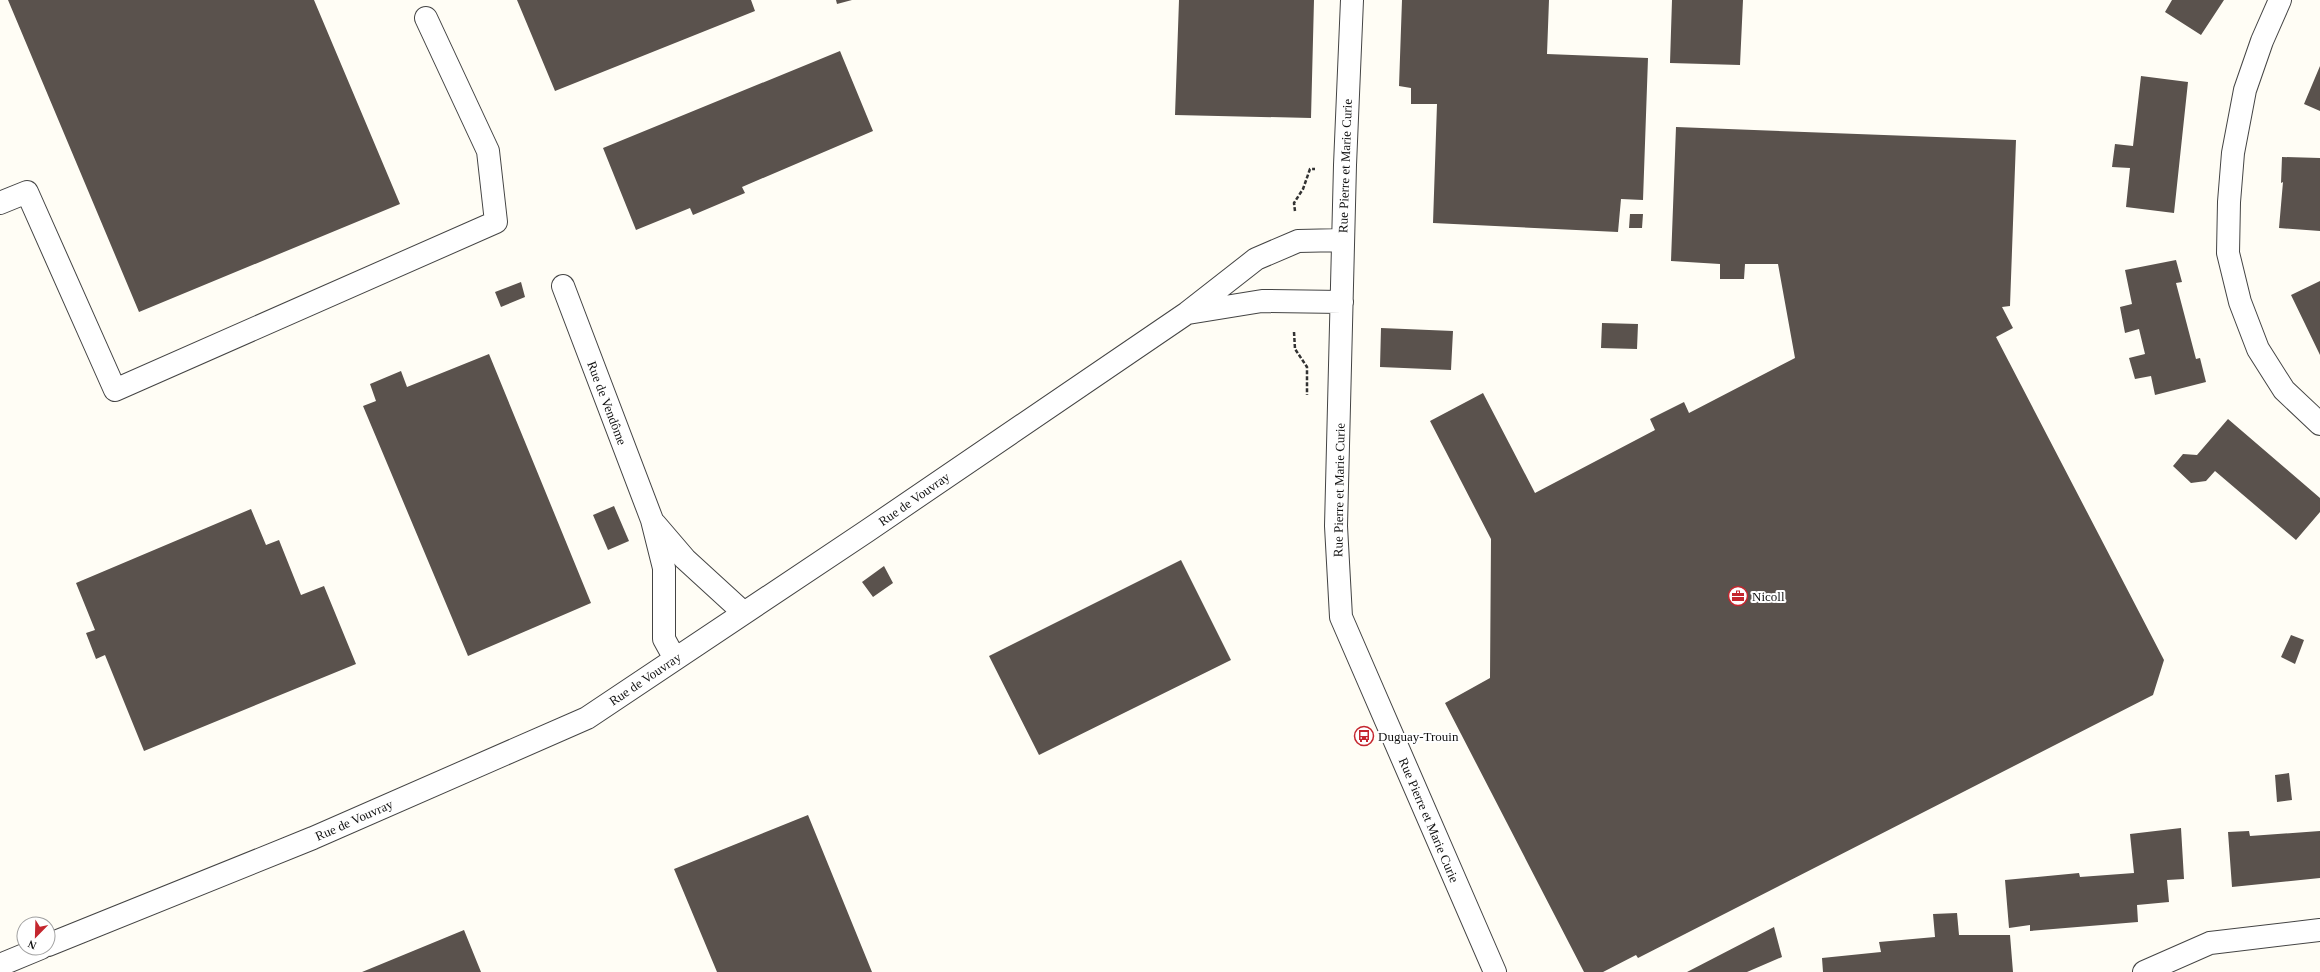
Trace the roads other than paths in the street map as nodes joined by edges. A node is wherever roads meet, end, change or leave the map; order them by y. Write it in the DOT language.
graph roads {
  1 [pos="1352,0"];
  2 [pos="2280,0"];
  3 [pos="426,18"];
  4 [pos="0,203"];
  5 [pos="1343,240"];
  6 [pos="563,286"];
  7 [pos="1342,302"];
  8 [pos="1187,313"];
  9 [pos="2320,424"];
  10 [pos="652,520"];
  11 [pos="744,613"];
  12 [pos="675,659"];
  13 [pos="2320,930"];
  14 [pos="56,942"];
  15 [pos="22,956"];
  16 [pos="0,965"];
  17 [pos="1495,972"];
  18 [pos="2144,972"];
  1 -- 5 [label="street, Rue Pierre et Marie Curie"];
  2 -- 9 [label="street"];
  3 -- 4 [label="street"];
  5 -- 7 [label="street, Rue Pierre et Marie Curie"];
  5 -- 8 [label="street, Rue de Vouvray"];
  6 -- 10 [label="street, Rue de Vendôme"];
  7 -- 8 [label="street, Rue de Vouvray"];
  7 -- 17 [label="street, Rue Pierre et Marie Curie"];
  8 -- 11 [label="street, Rue de Vouvray"];
  10 -- 11 [label="street, Rue de Vendôme"];
  10 -- 12 [label="street, Rue de Vendôme"];
  11 -- 12 [label="street, Rue de Vouvray"];
  12 -- 14 [label="street, Rue de Vouvray"];
  13 -- 18 [label="street"];
  15 -- 16 [label="street"];
}
